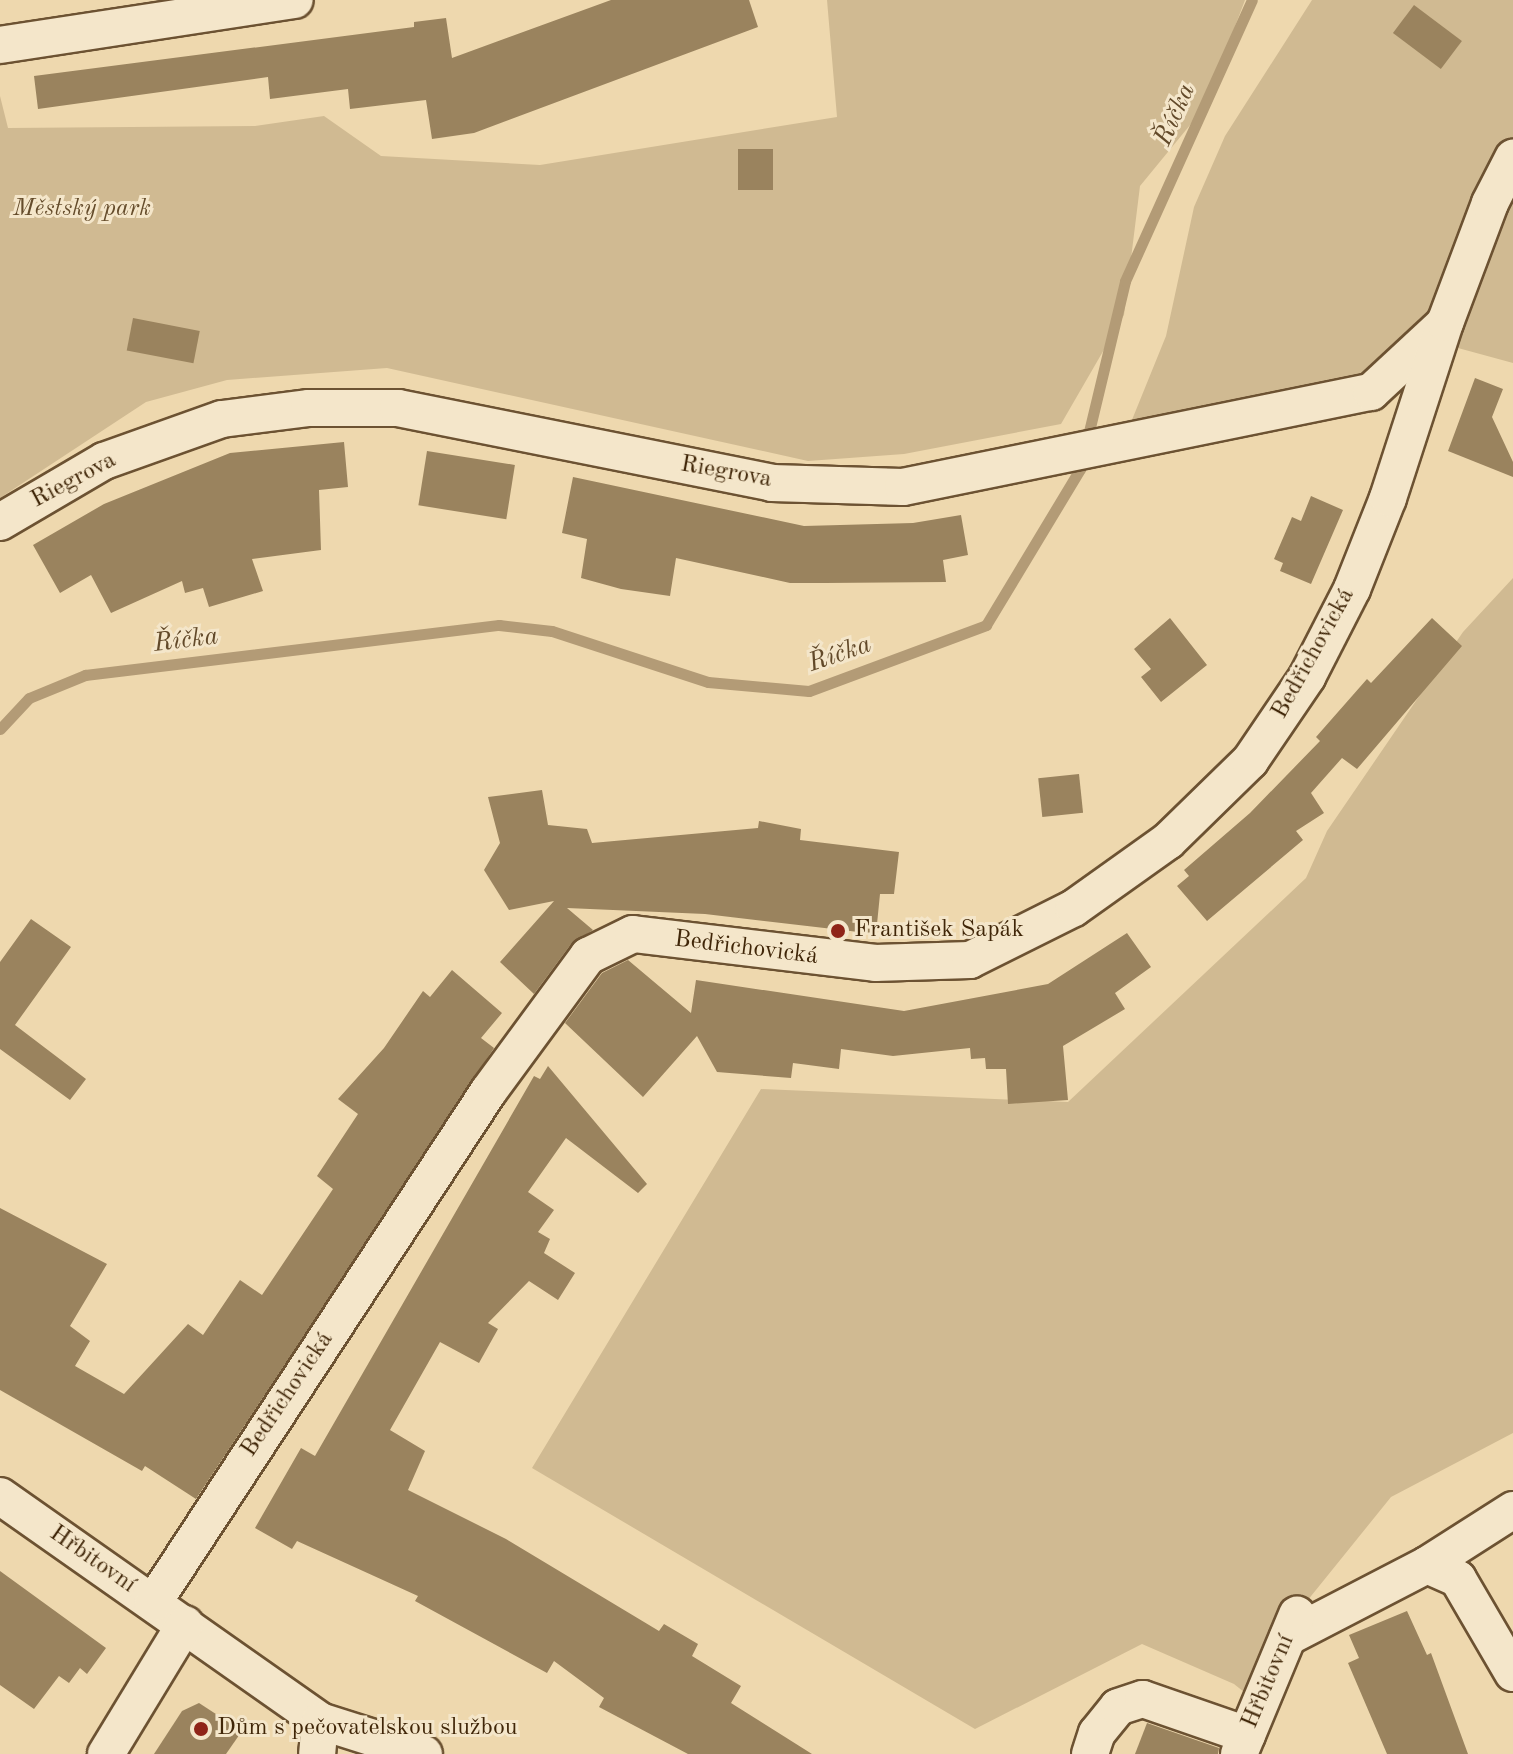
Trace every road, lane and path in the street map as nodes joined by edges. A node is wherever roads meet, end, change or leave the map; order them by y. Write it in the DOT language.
graph roads {
  1 [pos="295,0"];
  2 [pos="0,45"];
  3 [pos="1513,158"];
  4 [pos="1445,323"];
  5 [pos="0,522"];
  6 [pos="0,1496"];
  7 [pos="1513,1510"];
  8 [pos="1427,1565"];
  9 [pos="153,1603"];
  10 [pos="185,1624"];
  11 [pos="1513,1673"];
  12 [pos="318,1738"];
  13 [pos="1243,1744"];
  14 [pos="106,1754"];
  15 [pos="424,1754"];
  16 [pos="1090,1754"];
  1 -- 2 [label="street"];
  3 -- 4 [label="street, Bedřichovická"];
  4 -- 5 [label="street, Riegrova"];
  4 -- 9 [label="street, Bedřichovická"];
  6 -- 9 [label="street, Hřbitovní"];
  7 -- 8 [label="street"];
  8 -- 11 [label="street"];
  8 -- 13 [label="street, Hřbitovní"];
  9 -- 10 [label="street, Hřbitovní"];
  10 -- 12 [label="street, Hřbitovní"];
  10 -- 14 [label="street"];
  12 -- 15 [label="street, Hřbitovní"];
  13 -- 16 [label="street"];
}
